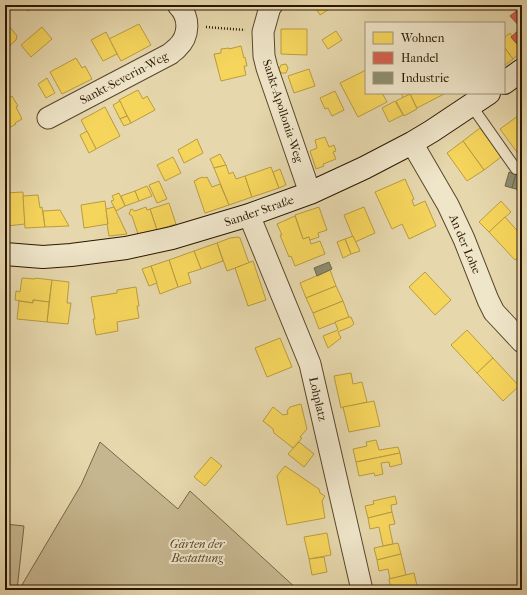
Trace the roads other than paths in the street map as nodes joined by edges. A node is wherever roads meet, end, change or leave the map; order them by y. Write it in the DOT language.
graph roads {
  1 [pos="178,5"];
  2 [pos="272,5"];
  3 [pos="522,70"];
  4 [pos="505,82"];
  5 [pos="488,94"];
  6 [pos="471,105"];
  7 [pos="48,118"];
  8 [pos="412,143"];
  9 [pos="522,169"];
  10 [pos="310,193"];
  11 [pos="249,215"];
  12 [pos="5,254"];
  13 [pos="522,342"];
  14 [pos="362,590"];
  1 -- 7 [label="street, Sankt-Severin-Weg"];
  2 -- 10 [label="street, Sankt-Apollonia-Weg"];
  3 -- 4 [label="main road"];
  5 -- 6 [label="main road, Sander Straße"];
  6 -- 8 [label="main road, Sander Straße"];
  6 -- 9 [label="lane"];
  8 -- 10 [label="main road, Sander Straße"];
  8 -- 13 [label="street, An der Lohe"];
  10 -- 11 [label="main road, Sander Straße"];
  11 -- 12 [label="main road, Sander Straße"];
  11 -- 14 [label="street, Lohplatz"];
}
